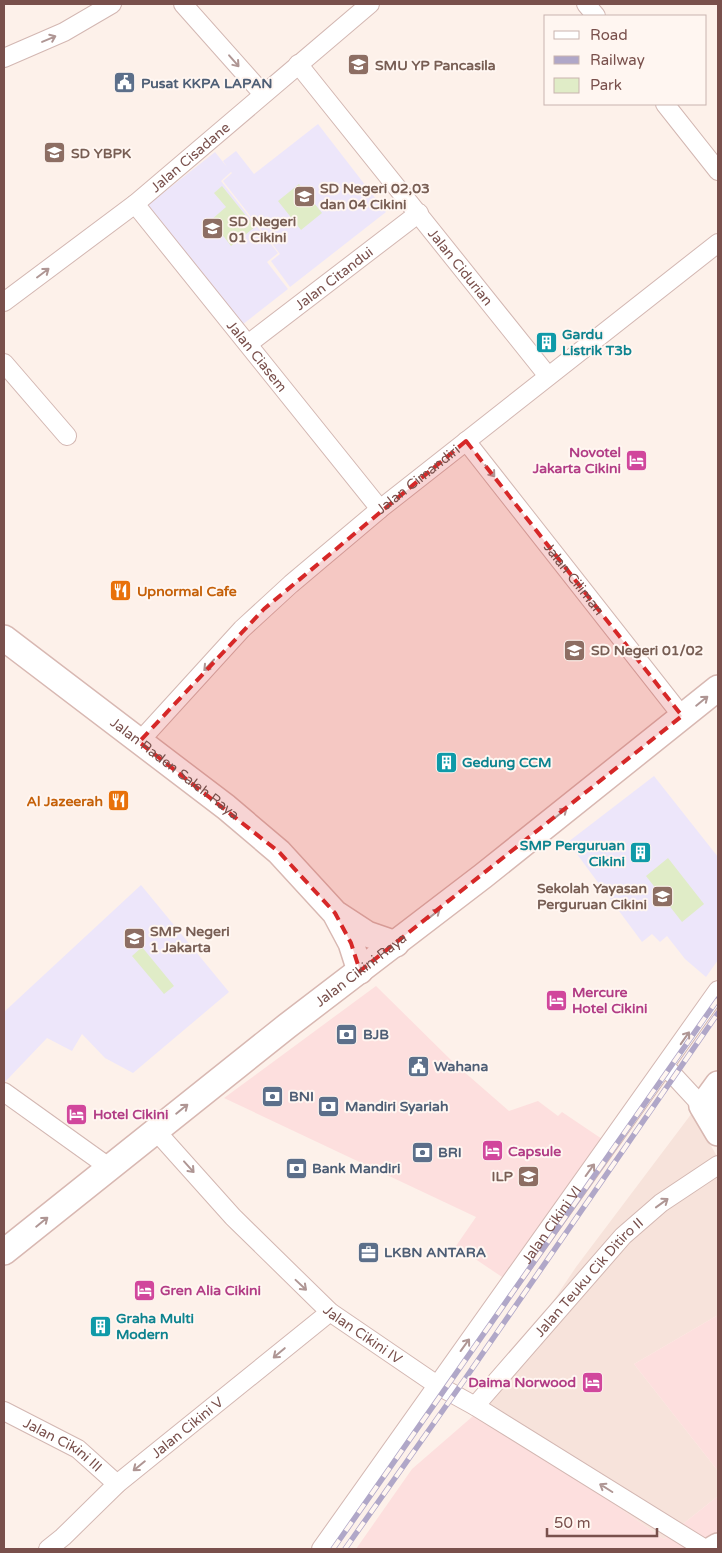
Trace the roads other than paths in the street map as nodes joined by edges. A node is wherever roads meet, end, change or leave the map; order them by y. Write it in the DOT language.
graph roads {
  1 [pos="112,4"];
  2 [pos="184,4"];
  3 [pos="370,4"];
  4 [pos="586,4"];
  5 [pos="595,15"];
  6 [pos="4,57"];
  7 [pos="298,64"];
  8 [pos="264,94"];
  9 [pos="666,105"];
  10 [pos="718,171"];
  11 [pos="135,204"];
  12 [pos="419,213"];
  13 [pos="718,243"];
  14 [pos="4,302"];
  15 [pos="248,344"];
  16 [pos="4,362"];
  17 [pos="548,376"];
  18 [pos="67,436"];
  19 [pos="466,441"];
  20 [pos="380,509"];
  21 [pos="4,638"];
  22 [pos="718,688"];
  23 [pos="682,716"];
  24 [pos="139,742"];
  25 [pos="335,913"];
  26 [pos="396,944"];
  27 [pos="360,971"];
  28 [pos="718,990"];
  29 [pos="665,1066"];
  30 [pos="718,1084"];
  31 [pos="4,1092"];
  32 [pos="702,1106"];
  33 [pos="156,1131"];
  34 [pos="718,1133"];
  35 [pos="718,1165"];
  36 [pos="110,1168"];
  37 [pos="4,1252"];
  38 [pos="330,1312"];
  39 [pos="437,1385"];
  40 [pos="475,1406"];
  41 [pos="4,1411"];
  42 [pos="117,1484"];
  43 [pos="718,1546"];
  44 [pos="48,1549"];
  45 [pos="321,1549"];
  46 [pos="705,1549"];
  47 [pos="713,1549"];
  6 -- 1 [label="street, one-way"];
  2 -- 8 [label="street, one-way"];
  3 -- 7 [label="street, Jalan Cisadane"];
  4 -- 5 [label="street"];
  7 -- 8 [label="street, Jalan Cisadane"];
  7 -- 12 [label="street, Jalan Cidurian"];
  8 -- 11 [label="street, Jalan Cisadane"];
  9 -- 10 [label="street"];
  14 -- 11 [label="street, Jalan Cisadane, one-way"];
  11 -- 15 [label="street, Jalan Ciasem"];
  12 -- 15 [label="street, Jalan Citandui"];
  12 -- 17 [label="street, Jalan Cidurian"];
  13 -- 17 [label="street, Jalan Cimandiri"];
  15 -- 20 [label="street, Jalan Ciasem"];
  16 -- 18 [label="street"];
  17 -- 19 [label="street, Jalan Cimandiri"];
  19 -- 20 [label="street, Jalan Cimandiri"];
  19 -- 23 [label="street, Jalan Ciliman, one-way"];
  20 -- 24 [label="street, Jalan Cimandiri, one-way"];
  21 -- 24 [label="main road, Jalan Raden Saleh Raya"];
  23 -- 22 [label="main road, Jalan Cikini Raya, one-way"];
  26 -- 23 [label="main road, Jalan Cikini Raya, one-way"];
  24 -- 25 [label="main road, Jalan Raden Saleh Raya"];
  25 -- 26 [label="main road, Jalan Raden Saleh Raya"];
  25 -- 27 [label="main road, Jalan Raden Saleh Raya"];
  26 -- 27 [label="main road, Jalan Cikini Raya"];
  33 -- 27 [label="main road, Jalan Cikini Raya, one-way"];
  29 -- 28 [label="street, Jalan Cikini VI, one-way"];
  29 -- 32 [label="street"];
  39 -- 29 [label="street, Jalan Cikini VI, one-way"];
  30 -- 32 [label="main road"];
  31 -- 36 [label="street"];
  32 -- 34 [label="main road"];
  33 -- 36 [label="main road, Jalan Cikini Raya"];
  33 -- 38 [label="street, Jalan Cikini IV, one-way"];
  40 -- 35 [label="street, Jalan Teuku Cik Ditiro II, one-way"];
  37 -- 36 [label="main road, Jalan Cikini Raya, one-way"];
  38 -- 39 [label="street, Jalan Cikini IV"];
  38 -- 42 [label="street, Jalan Cikini V, one-way"];
  39 -- 40 [label="street"];
  39 -- 45 [label="street"];
  46 -- 40 [label="street, one-way"];
  41 -- 42 [label="street, Jalan Cikini III"];
  42 -- 44 [label="street, Jalan Cikini V"];
  43 -- 47 [label="main road"];
}
